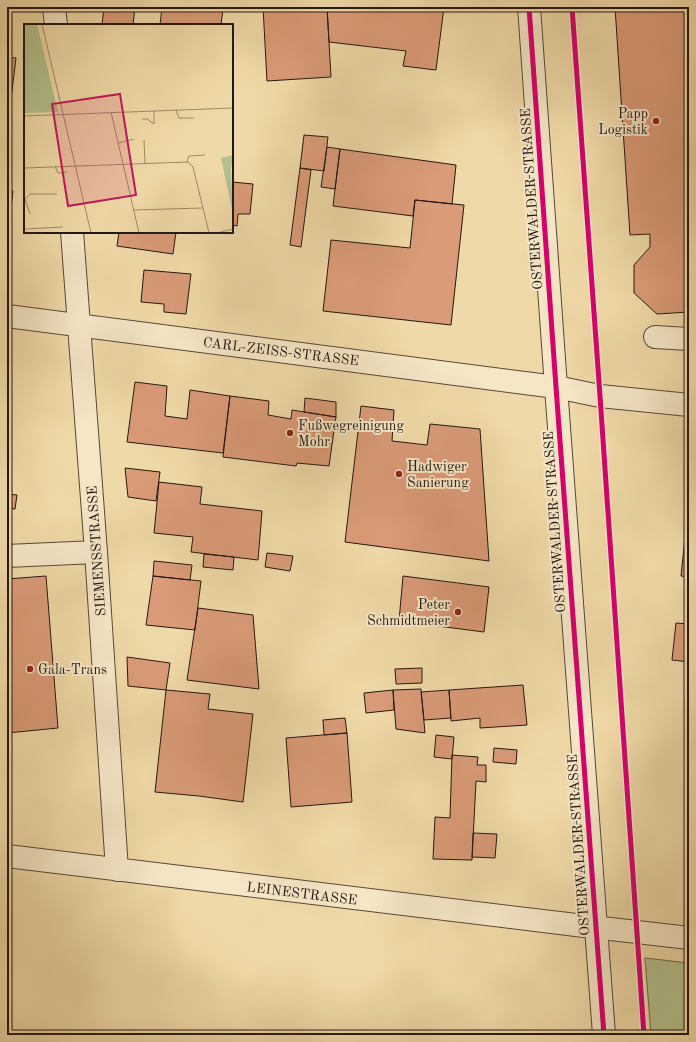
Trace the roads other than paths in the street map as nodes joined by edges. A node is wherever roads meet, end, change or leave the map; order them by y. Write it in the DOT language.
graph roads {
  1 [pos="54,7"];
  2 [pos="529,7"];
  3 [pos="56,24"];
  4 [pos="72,233"];
  5 [pos="7,316"];
  6 [pos="79,325"];
  7 [pos="655,337"];
  8 [pos="689,339"];
  9 [pos="556,388"];
  10 [pos="689,405"];
  11 [pos="96,552"];
  12 [pos="7,556"];
  13 [pos="7,856"];
  14 [pos="117,870"];
  15 [pos="596,928"];
  16 [pos="689,938"];
  17 [pos="604,1035"];
  1 -- 3 [label="street"];
  2 -- 9 [label="street, OSTERWALDER STRASSE"];
  4 -- 6 [label="street, SIEMENSSTRASSE"];
  5 -- 6 [label="street, CARL-ZEISS-STRASSE"];
  6 -- 9 [label="street, CARL-ZEISS-STRASSE"];
  6 -- 11 [label="street, SIEMENSSTRASSE"];
  7 -- 8 [label="street"];
  9 -- 10 [label="street, CARL-ZEISS-STRASSE"];
  9 -- 15 [label="street, OSTERWALDER STRASSE"];
  11 -- 12 [label="street"];
  11 -- 14 [label="street, SIEMENSSTRASSE"];
  13 -- 14 [label="street, LEINESTRASSE"];
  14 -- 15 [label="street, LEINESTRASSE"];
  15 -- 16 [label="street, LEINESTRASSE"];
  15 -- 17 [label="street, OSTERWALDER STRASSE"];
}
